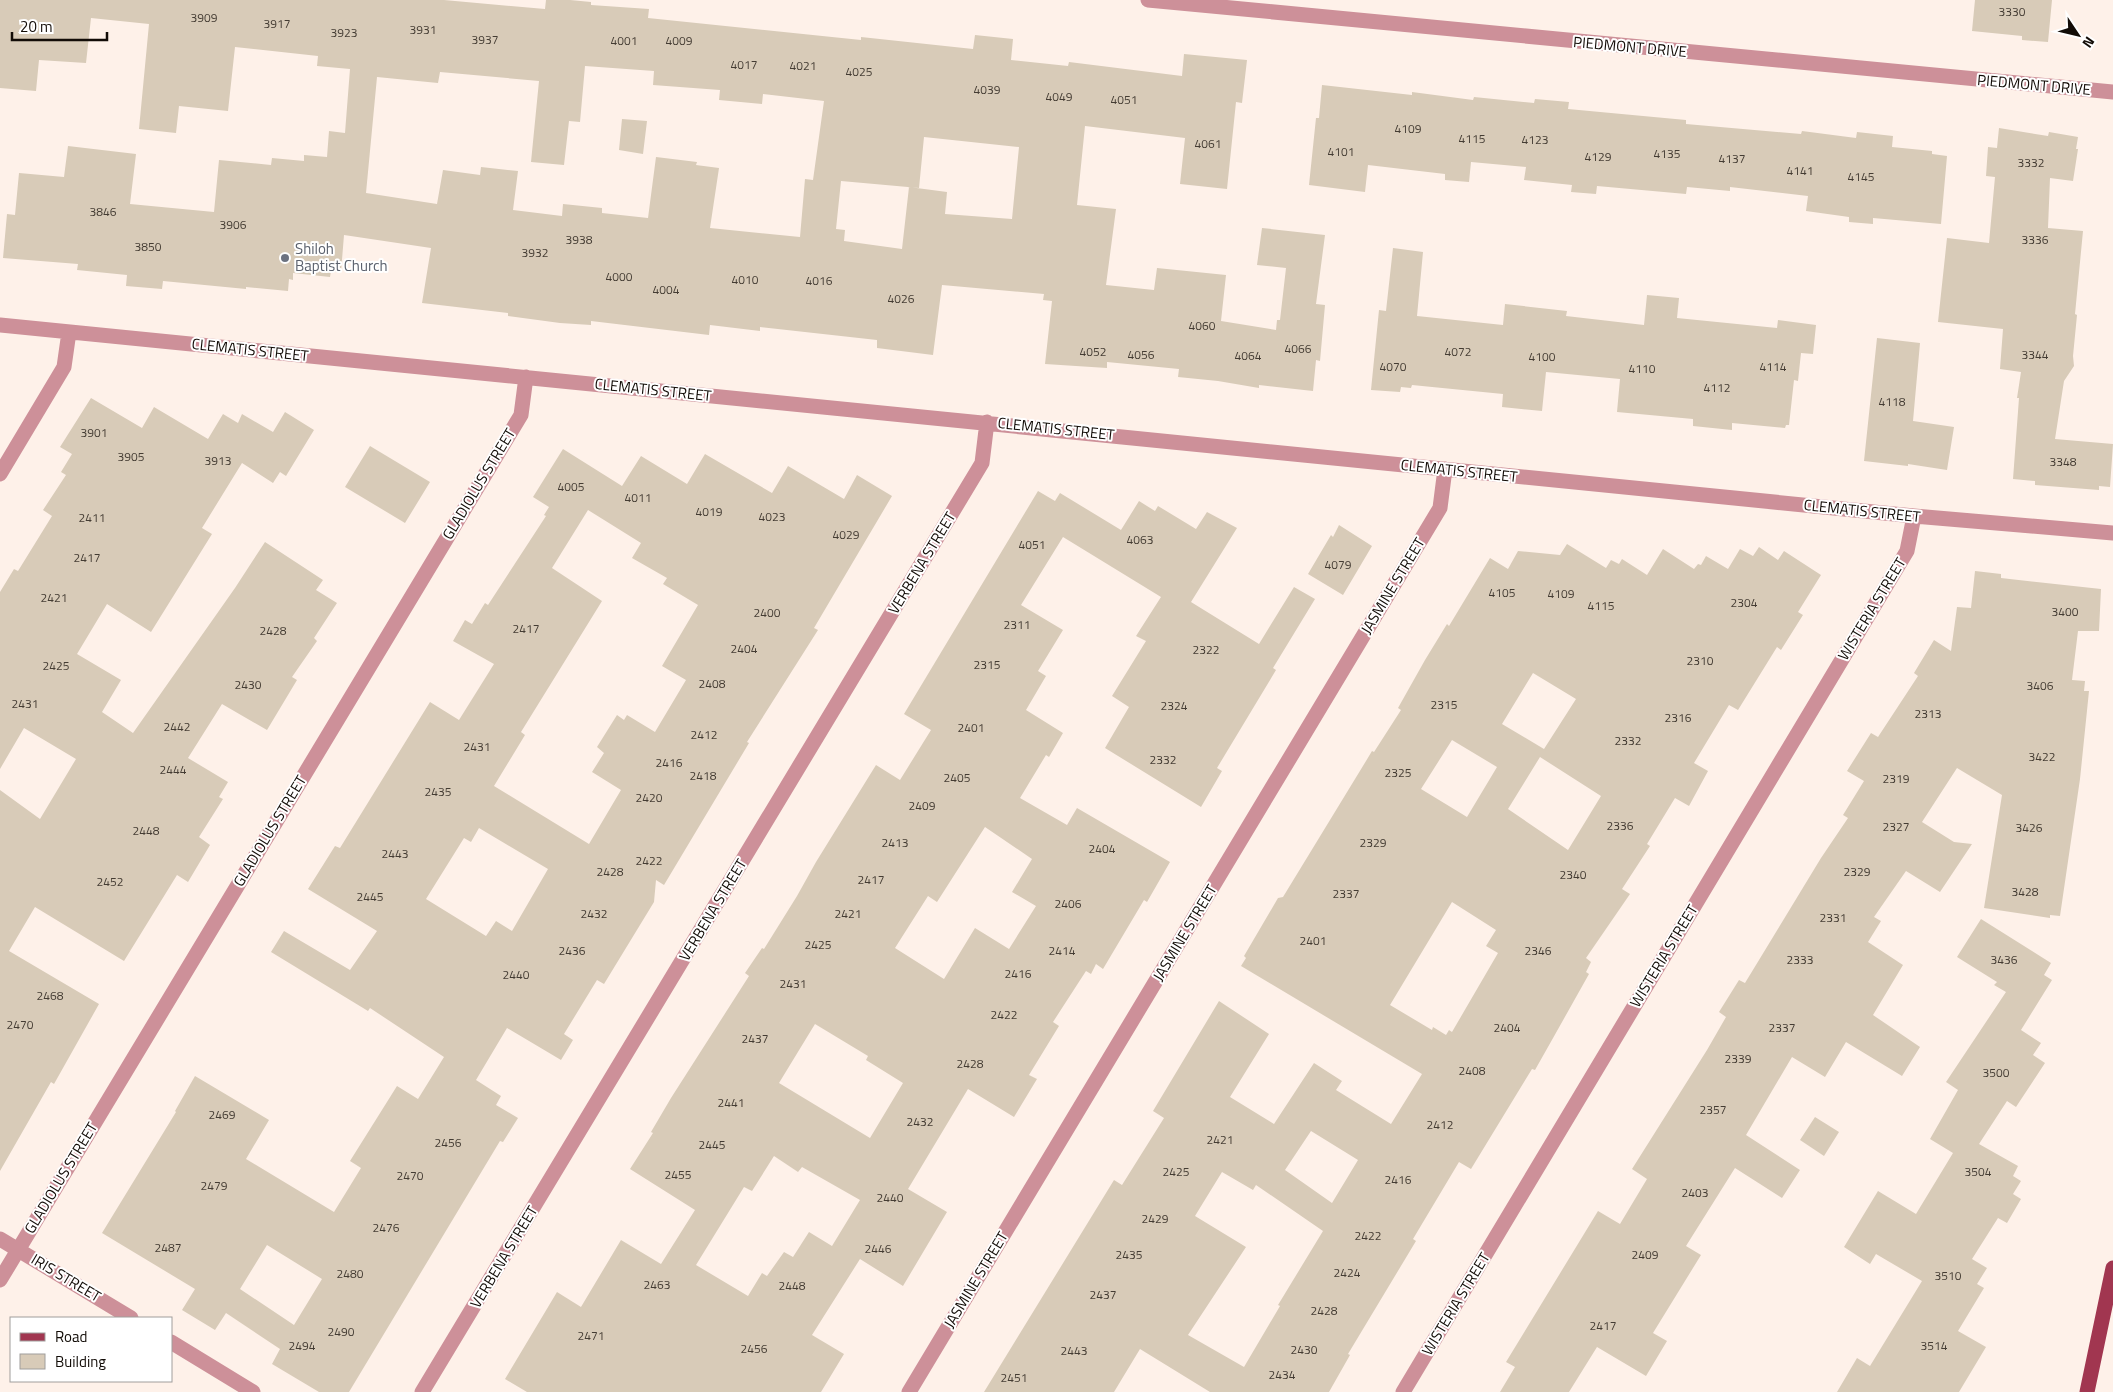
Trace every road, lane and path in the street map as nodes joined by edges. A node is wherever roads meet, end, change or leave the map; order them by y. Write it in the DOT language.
graph roads {
  1 [pos="1148,0"];
  2 [pos="1290,7"];
  3 [pos="2113,92"];
  4 [pos="0,325"];
  5 [pos="69,332"];
  6 [pos="526,377"];
  7 [pos="987,422"];
  8 [pos="1445,469"];
  9 [pos="0,474"];
  10 [pos="1914,516"];
  11 [pos="2113,533"];
  12 [pos="0,1239"];
  13 [pos="18,1250"];
  14 [pos="2113,1268"];
  15 [pos="0,1280"];
  16 [pos="2110,1297"];
  17 [pos="130,1317"];
  18 [pos="172,1343"];
  19 [pos="253,1392"];
  20 [pos="422,1392"];
  21 [pos="909,1392"];
  22 [pos="1403,1392"];
  23 [pos="2088,1392"];
  1 -- 2 [label="street, PIEDMONT DRIVE"];
  2 -- 3 [label="street, PIEDMONT DRIVE"];
  4 -- 5 [label="street, CLEMATIS STREET"];
  5 -- 6 [label="street, CLEMATIS STREET"];
  5 -- 9 [label="street"];
  6 -- 7 [label="street, CLEMATIS STREET"];
  6 -- 13 [label="street, GLADIOLUS STREET"];
  7 -- 8 [label="street, CLEMATIS STREET"];
  7 -- 20 [label="street, VERBENA STREET"];
  8 -- 10 [label="street, CLEMATIS STREET"];
  8 -- 21 [label="street, JASMINE STREET"];
  10 -- 11 [label="street, CLEMATIS STREET"];
  10 -- 22 [label="street, WISTERIA STREET"];
  12 -- 13 [label="street, IRIS STREET"];
  13 -- 15 [label="street, GLADIOLUS STREET"];
  13 -- 17 [label="street, IRIS STREET"];
  14 -- 16 [label="main road"];
  16 -- 23 [label="main road"];
  18 -- 19 [label="street"];
}
